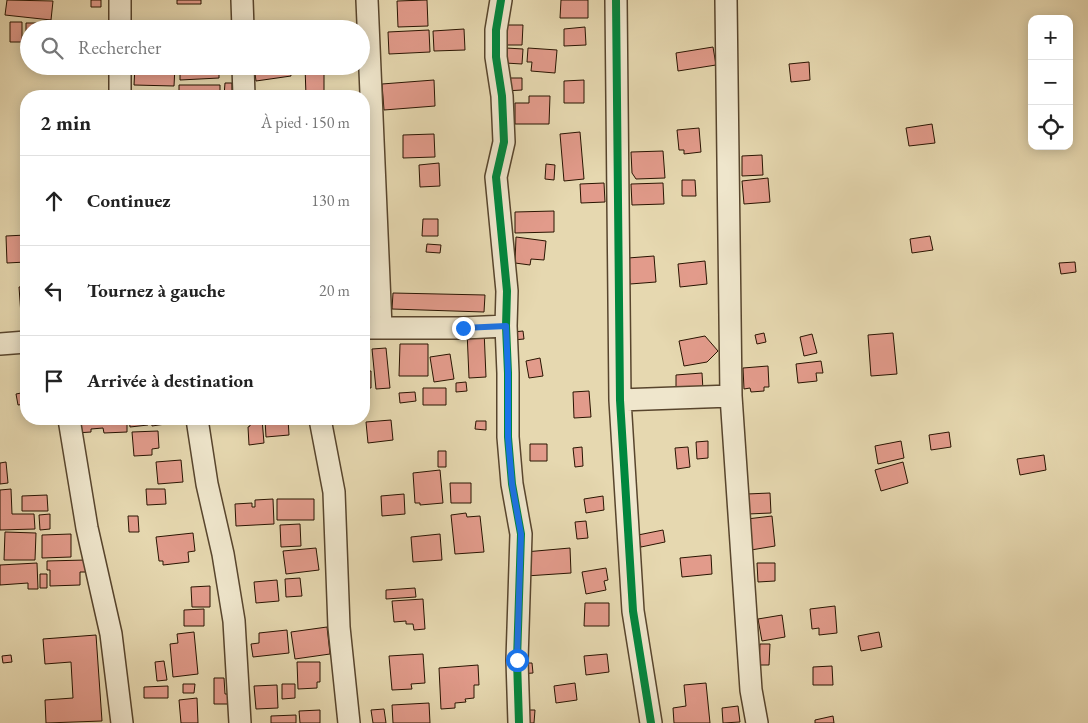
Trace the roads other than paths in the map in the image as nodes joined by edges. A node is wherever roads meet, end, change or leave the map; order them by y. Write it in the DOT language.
graph roads {
  1 [pos="120,0"];
  2 [pos="242,0"];
  3 [pos="368,0"];
  4 [pos="501,0"];
  5 [pos="616,0"];
  6 [pos="726,0"];
  7 [pos="120,20"];
  8 [pos="243,20"];
  9 [pos="368,20"];
  10 [pos="120,75"];
  11 [pos="243,75"];
  12 [pos="369,75"];
  13 [pos="120,90"];
  14 [pos="244,90"];
  15 [pos="369,90"];
  16 [pos="370,164"];
  17 [pos="506,326"];
  18 [pos="372,328"];
  19 [pos="20,342"];
  20 [pos="0,344"];
  21 [pos="731,396"];
  22 [pos="620,400"];
  23 [pos="70,425"];
  24 [pos="198,425"];
  25 [pos="321,425"];
  26 [pos="122,723"];
  27 [pos="240,723"];
  28 [pos="349,723"];
  29 [pos="519,723"];
  30 [pos="651,723"];
  31 [pos="757,723"];
  1 -- 7 [label="street"];
  2 -- 8 [label="street"];
  3 -- 9 [label="street"];
  4 -- 17 [label="street"];
  5 -- 22 [label="street"];
  6 -- 21 [label="street"];
  10 -- 13 [label="street"];
  11 -- 14 [label="street"];
  12 -- 15 [label="street"];
  16 -- 18 [label="street"];
  17 -- 18 [label="street"];
  17 -- 29 [label="street"];
  19 -- 20 [label="street"];
  21 -- 22 [label="street"];
  21 -- 31 [label="street"];
  22 -- 30 [label="street"];
  23 -- 26 [label="street"];
  24 -- 27 [label="street"];
  25 -- 28 [label="street"];
}
